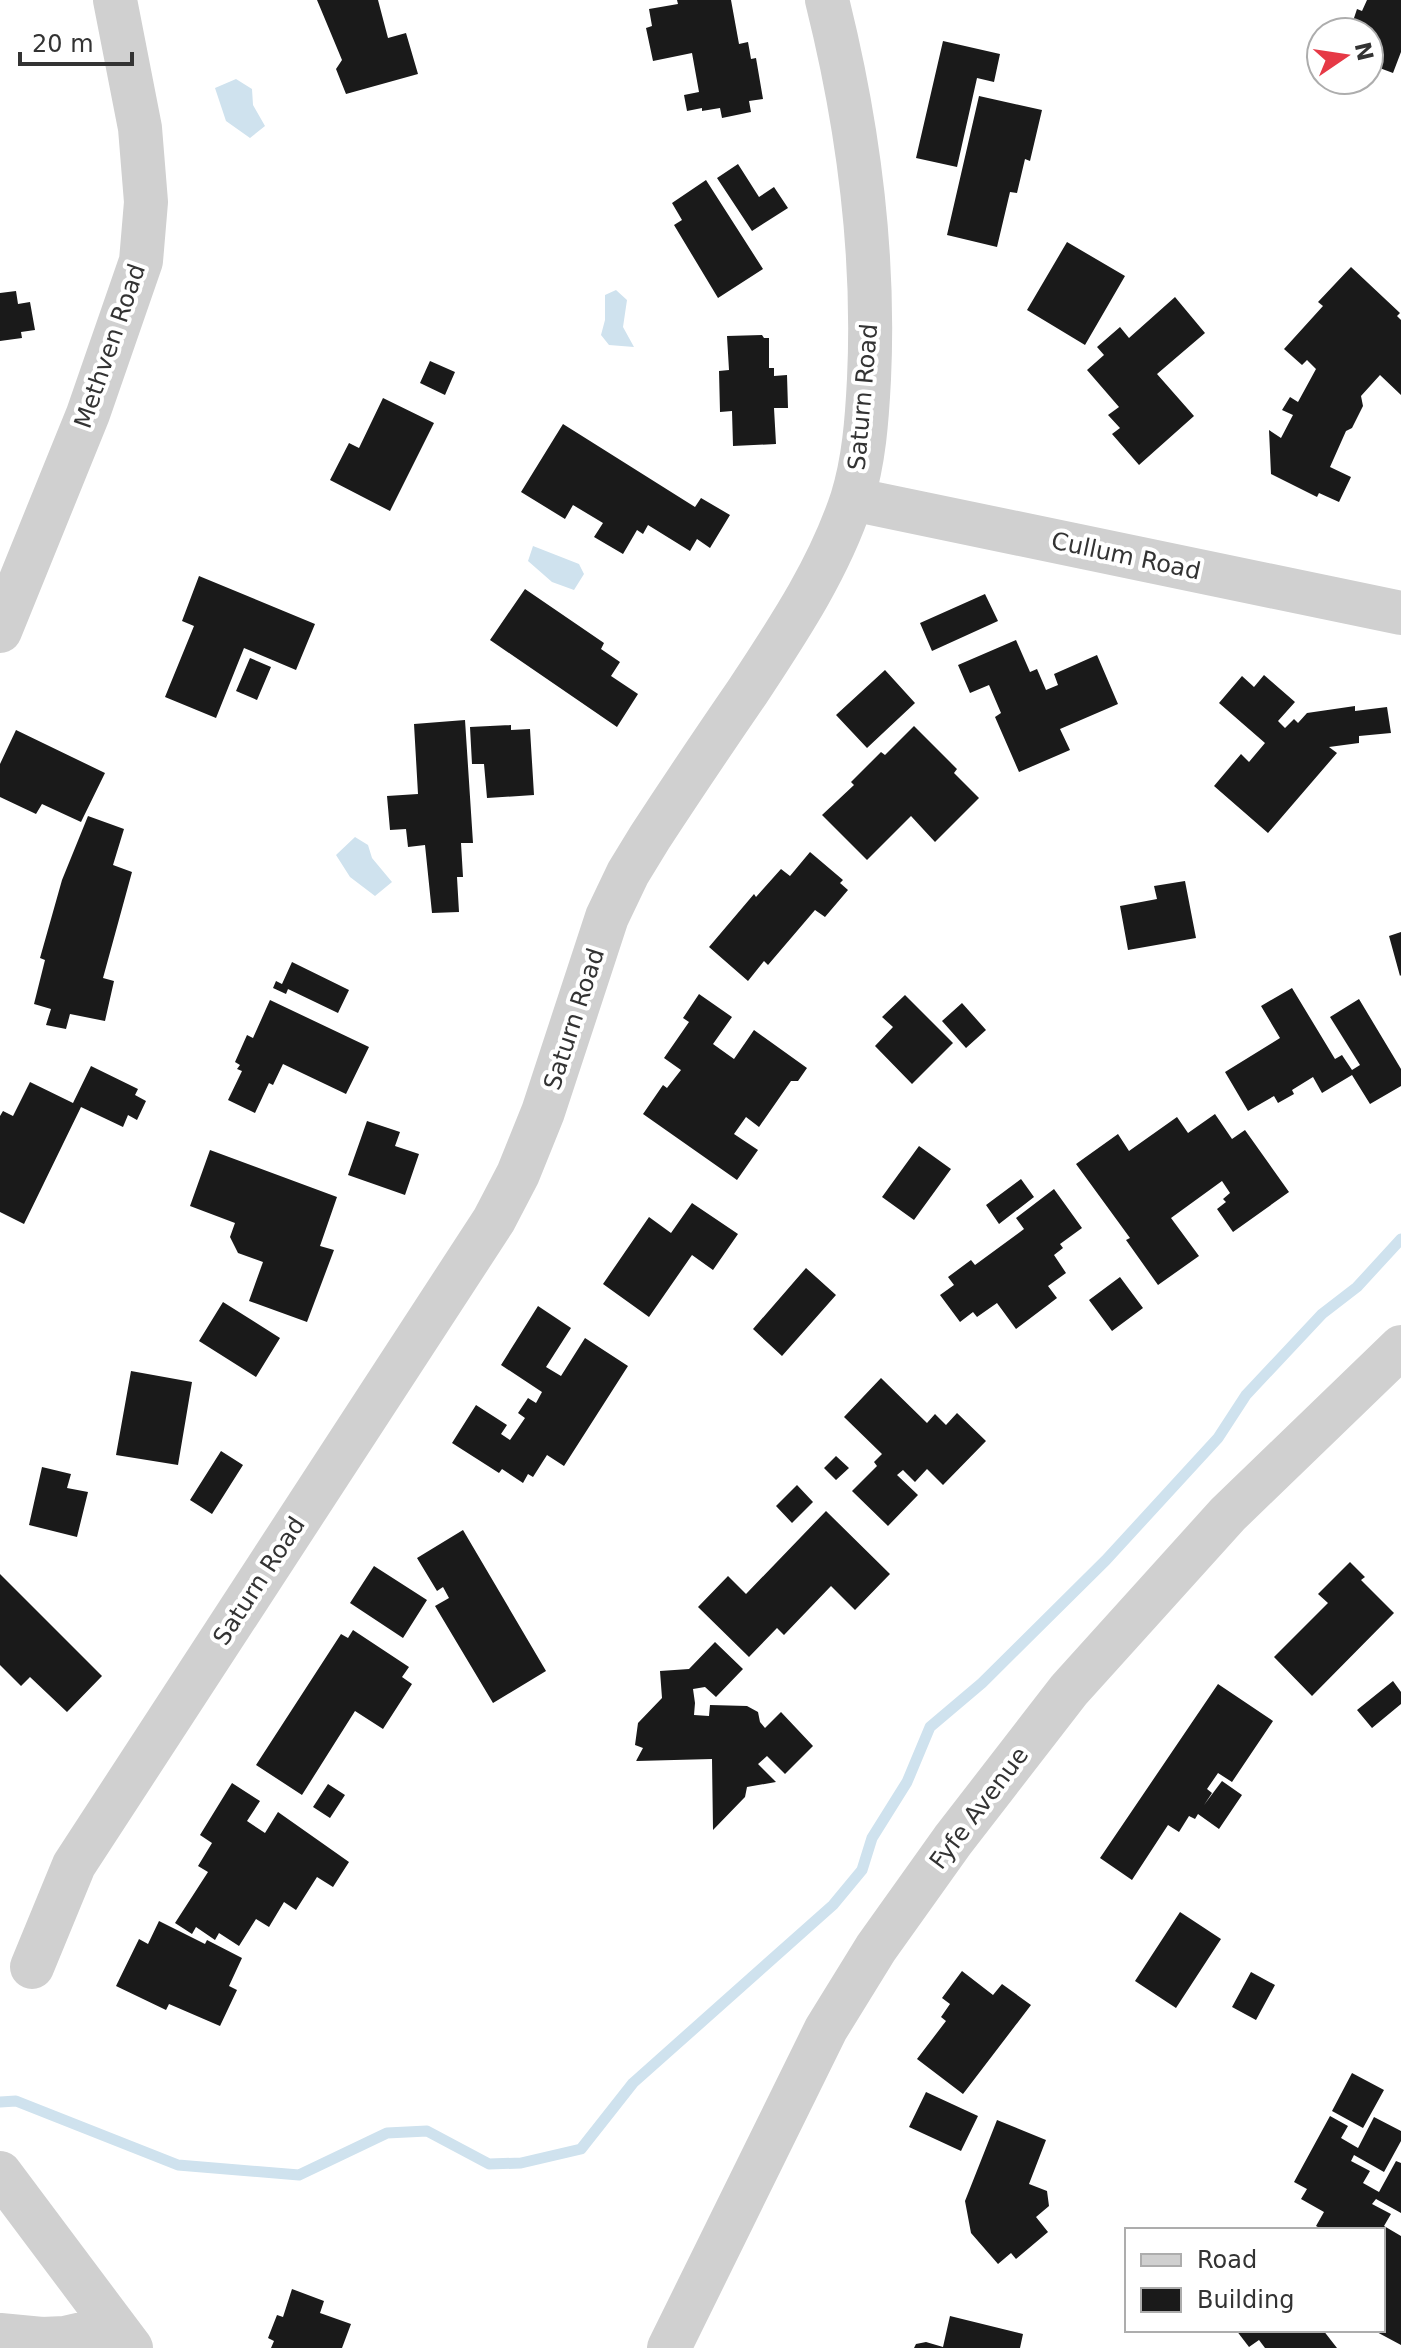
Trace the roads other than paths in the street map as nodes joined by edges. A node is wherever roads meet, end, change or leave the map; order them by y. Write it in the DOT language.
graph roads {
  1 [pos="115,0"];
  2 [pos="827,0"];
  3 [pos="852,499"];
  4 [pos="1401,613"];
  5 [pos="0,631"];
  6 [pos="1401,1347"];
  7 [pos="32,1967"];
  8 [pos="0,2173"];
  9 [pos="0,2335"];
  10 [pos="122,2337"];
  11 [pos="669,2348"];
  1 -- 5 [label="street, Methven Road"];
  2 -- 3 [label="street, Saturn Road"];
  3 -- 4 [label="street, Cullum Road"];
  3 -- 7 [label="street, Saturn Road"];
  6 -- 11 [label="street, Fyfe Avenue"];
  8 -- 10 [label="street"];
  9 -- 10 [label="street"];
}
